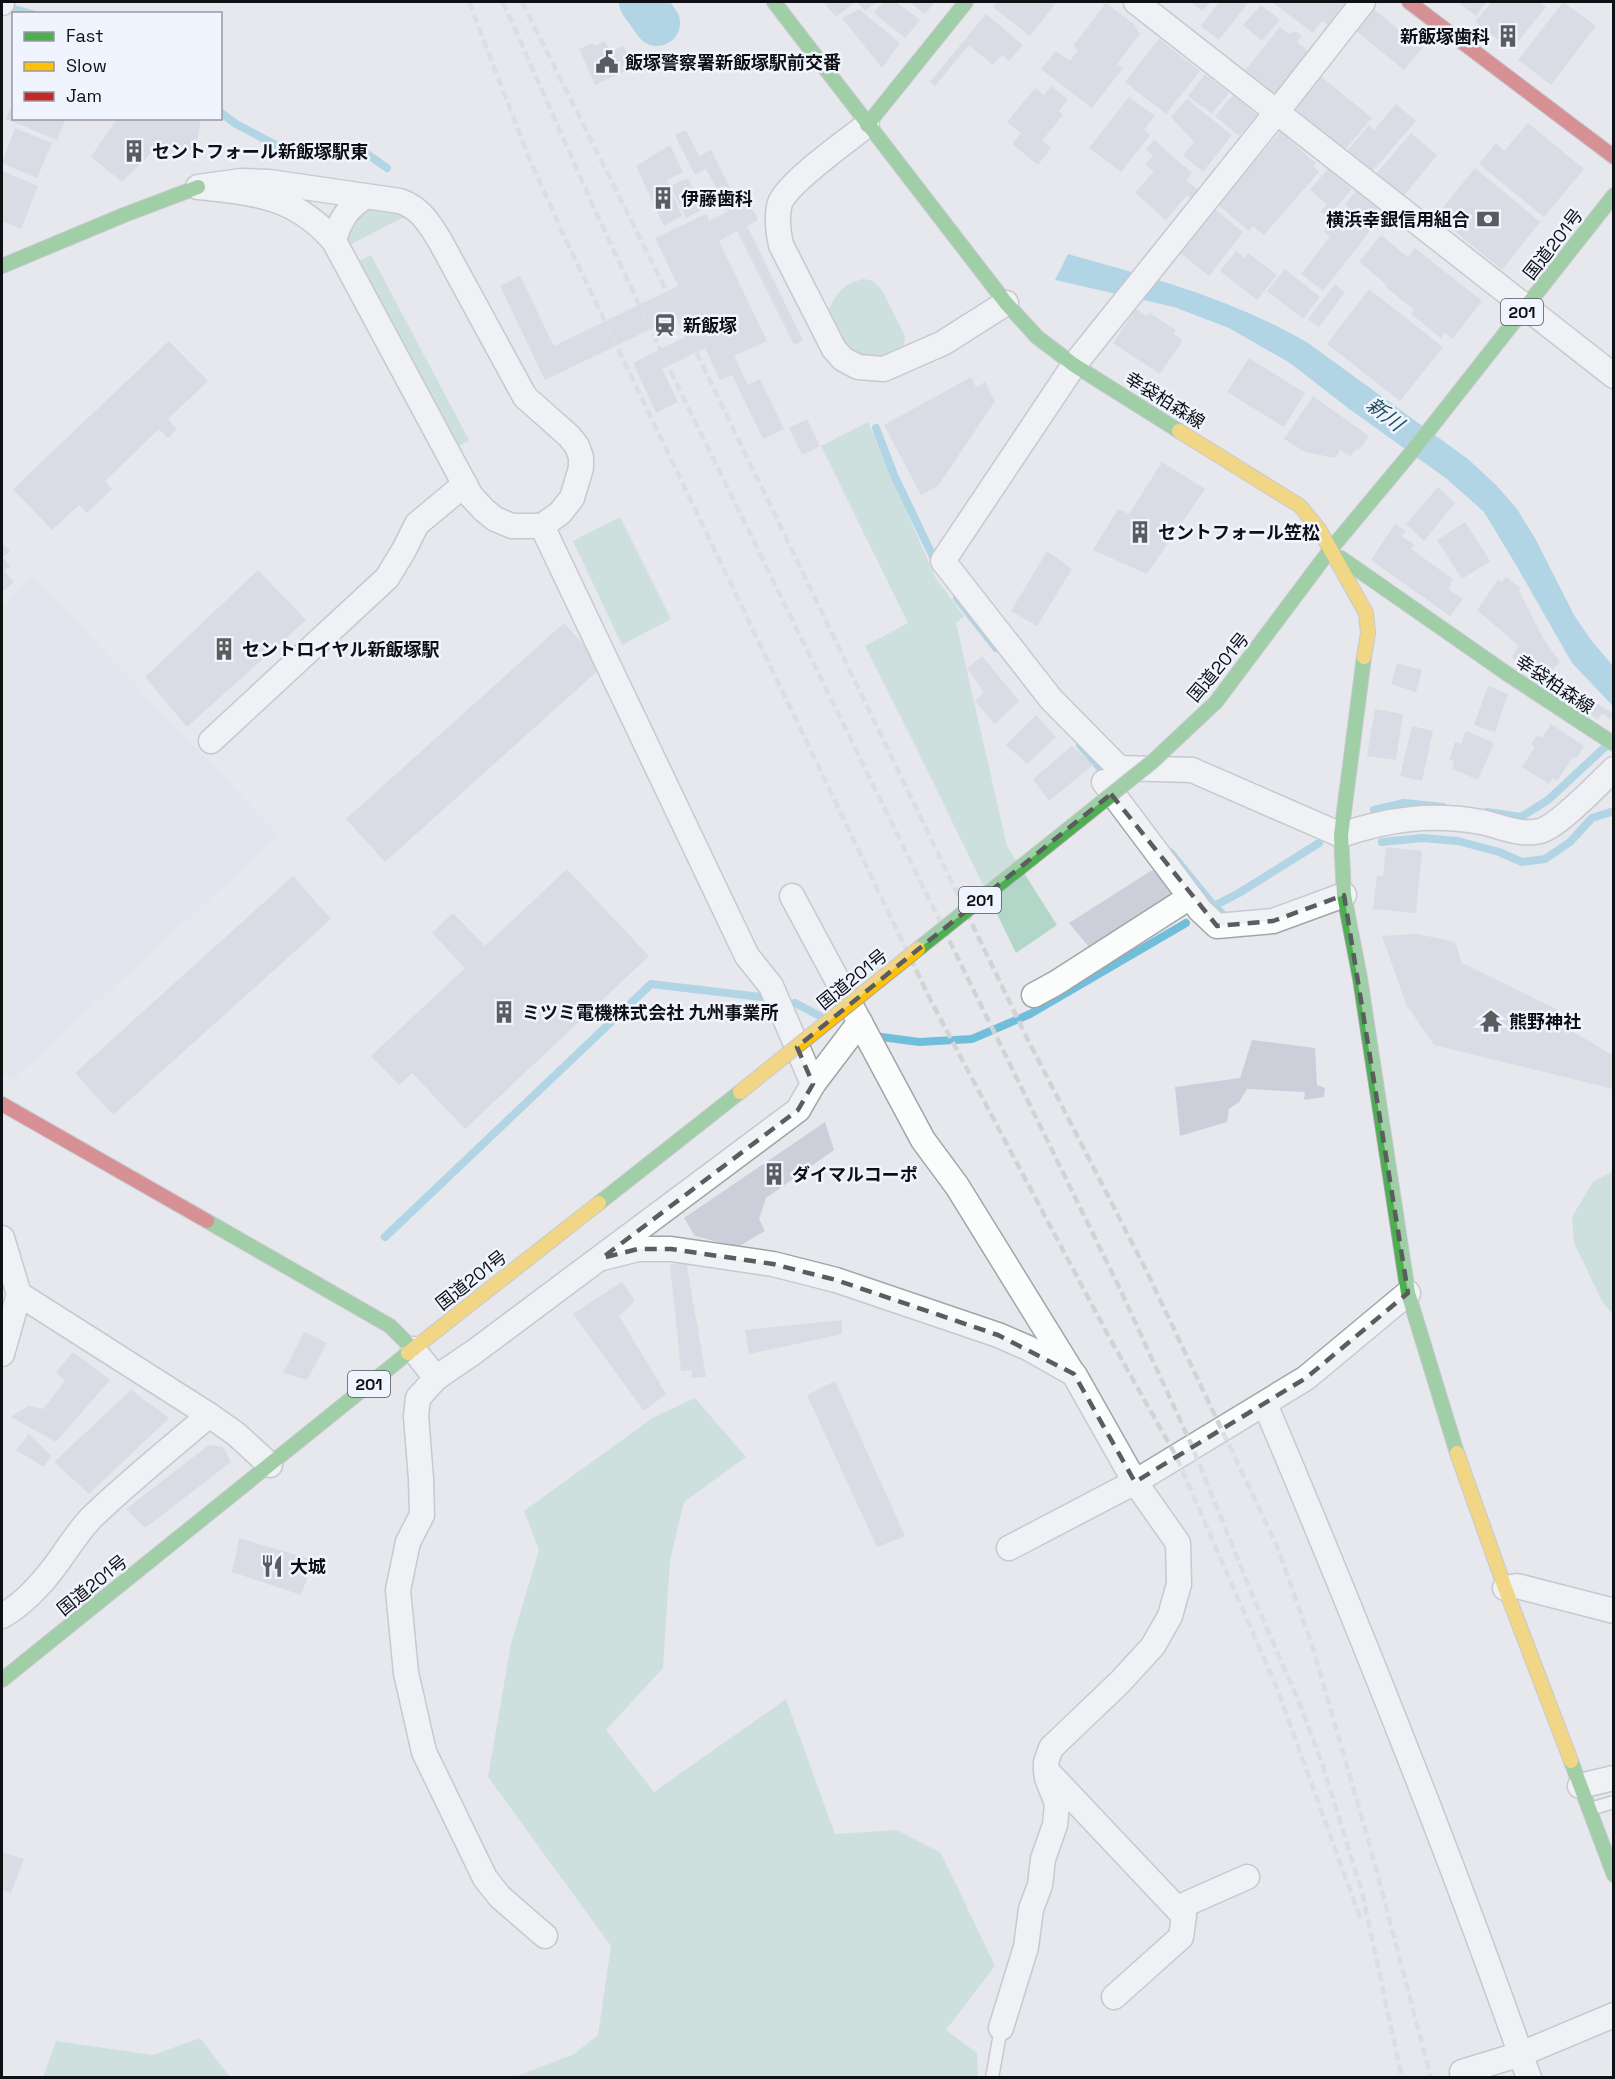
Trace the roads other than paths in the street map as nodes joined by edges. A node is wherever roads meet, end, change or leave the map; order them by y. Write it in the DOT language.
graph roads {
  1 [pos="774,2"];
  2 [pos="966,2"];
  3 [pos="1136,2"];
  4 [pos="1363,2"];
  5 [pos="1409,2"];
  6 [pos="1276,113"];
  7 [pos="867,125"];
  8 [pos="1614,157"];
  9 [pos="198,187"];
  10 [pos="1614,195"];
  11 [pos="365,197"];
  12 [pos="334,241"];
  13 [pos="2,266"];
  14 [pos="1006,303"];
  15 [pos="1525,308"];
  16 [pos="1074,365"];
  17 [pos="1614,376"];
  18 [pos="465,483"];
  19 [pos="542,526"];
  20 [pos="1330,550"];
  21 [pos="211,741"];
  22 [pos="1614,744"];
  23 [pos="1119,768"];
  24 [pos="1614,769"];
  25 [pos="1341,835"];
  26 [pos="1344,895"];
  27 [pos="792,896"];
  28 [pos="1191,897"];
  29 [pos="1034,995"];
  30 [pos="860,1022"];
  31 [pos="813,1084"];
  32 [pos="2,1104"];
  33 [pos="2,1238"];
  34 [pos="602,1258"];
  35 [pos="1408,1293"];
  36 [pos="19,1294"];
  37 [pos="413,1349"];
  38 [pos="2,1354"];
  39 [pos="1074,1374"];
  40 [pos="436,1378"];
  41 [pos="1265,1404"];
  42 [pos="209,1415"];
  43 [pos="270,1465"];
  44 [pos="1135,1482"];
  45 [pos="1009,1548"];
  46 [pos="1505,1588"];
  47 [pos="1614,1611"];
  48 [pos="2,1616"];
  49 [pos="2,1680"];
  50 [pos="1046,1771"];
  51 [pos="1614,1778"];
  52 [pos="1580,1785"];
  53 [pos="1614,1802"];
  54 [pos="1589,1809"];
  55 [pos="1614,1875"];
  56 [pos="1247,1877"];
  57 [pos="1177,1908"];
  58 [pos="545,1936"];
  59 [pos="1114,1997"];
  60 [pos="1614,2015"];
  61 [pos="1001,2028"];
  62 [pos="1521,2054"];
  63 [pos="1462,2073"];
  64 [pos="992,2078"];
  65 [pos="1529,2078"];
  1 -- 7 [label="main road, 幸袋柏森線"];
  2 -- 7 [label="main road"];
  3 -- 6 [label="street"];
  4 -- 6 [label="street"];
  5 -- 8 [label="main road"];
  6 -- 15 [label="street"];
  6 -- 16 [label="street"];
  7 -- 14 [label="main road, 幸袋柏森線"];
  7 -- 14 [label="street"];
  9 -- 11 [label="street"];
  9 -- 12 [label="street"];
  9 -- 13 [label="main road"];
  10 -- 15 [label="main road, 国道201号 / 201"];
  11 -- 12 [label="street"];
  11 -- 19 [label="street"];
  12 -- 18 [label="street"];
  14 -- 16 [label="main road, 幸袋柏森線"];
  15 -- 17 [label="street"];
  15 -- 20 [label="main road, 国道201号 / 201"];
  16 -- 20 [label="main road, 幸袋柏森線"];
  16 -- 23 [label="street"];
  18 -- 19 [label="street"];
  18 -- 21 [label="street"];
  19 -- 31 [label="street"];
  20 -- 22 [label="main road, 幸袋柏森線"];
  20 -- 25 [label="main road"];
  20 -- 37 [label="main road, 国道201号 / 201, bridge"];
  23 -- 25 [label="street"];
  23 -- 28 [label="street"];
  24 -- 25 [label="street"];
  25 -- 26 [label="main road"];
  26 -- 28 [label="street"];
  26 -- 35 [label="main road"];
  27 -- 30 [label="street"];
  28 -- 29 [label="street"];
  30 -- 31 [label="street"];
  30 -- 39 [label="street"];
  31 -- 34 [label="street"];
  32 -- 37 [label="main road"];
  33 -- 36 [label="street"];
  34 -- 39 [label="street"];
  34 -- 40 [label="street"];
  35 -- 41 [label="street"];
  35 -- 46 [label="main road"];
  36 -- 38 [label="street"];
  36 -- 42 [label="street"];
  37 -- 40 [label="street"];
  37 -- 43 [label="main road, 国道201号 / 201"];
  39 -- 44 [label="street"];
  40 -- 58 [label="street"];
  41 -- 44 [label="street"];
  41 -- 62 [label="street"];
  42 -- 43 [label="street"];
  42 -- 48 [label="street"];
  43 -- 49 [label="main road, 国道201号 / 201"];
  44 -- 45 [label="street"];
  44 -- 50 [label="street"];
  46 -- 47 [label="street"];
  46 -- 52 [label="main road"];
  50 -- 57 [label="street"];
  50 -- 61 [label="street"];
  51 -- 52 [label="street"];
  52 -- 54 [label="main road"];
  53 -- 54 [label="lane"];
  54 -- 55 [label="main road"];
  56 -- 57 [label="street"];
  57 -- 59 [label="street"];
  60 -- 62 [label="street"];
  61 -- 64 [label="lane"];
  62 -- 63 [label="street"];
  62 -- 65 [label="street"];
}
